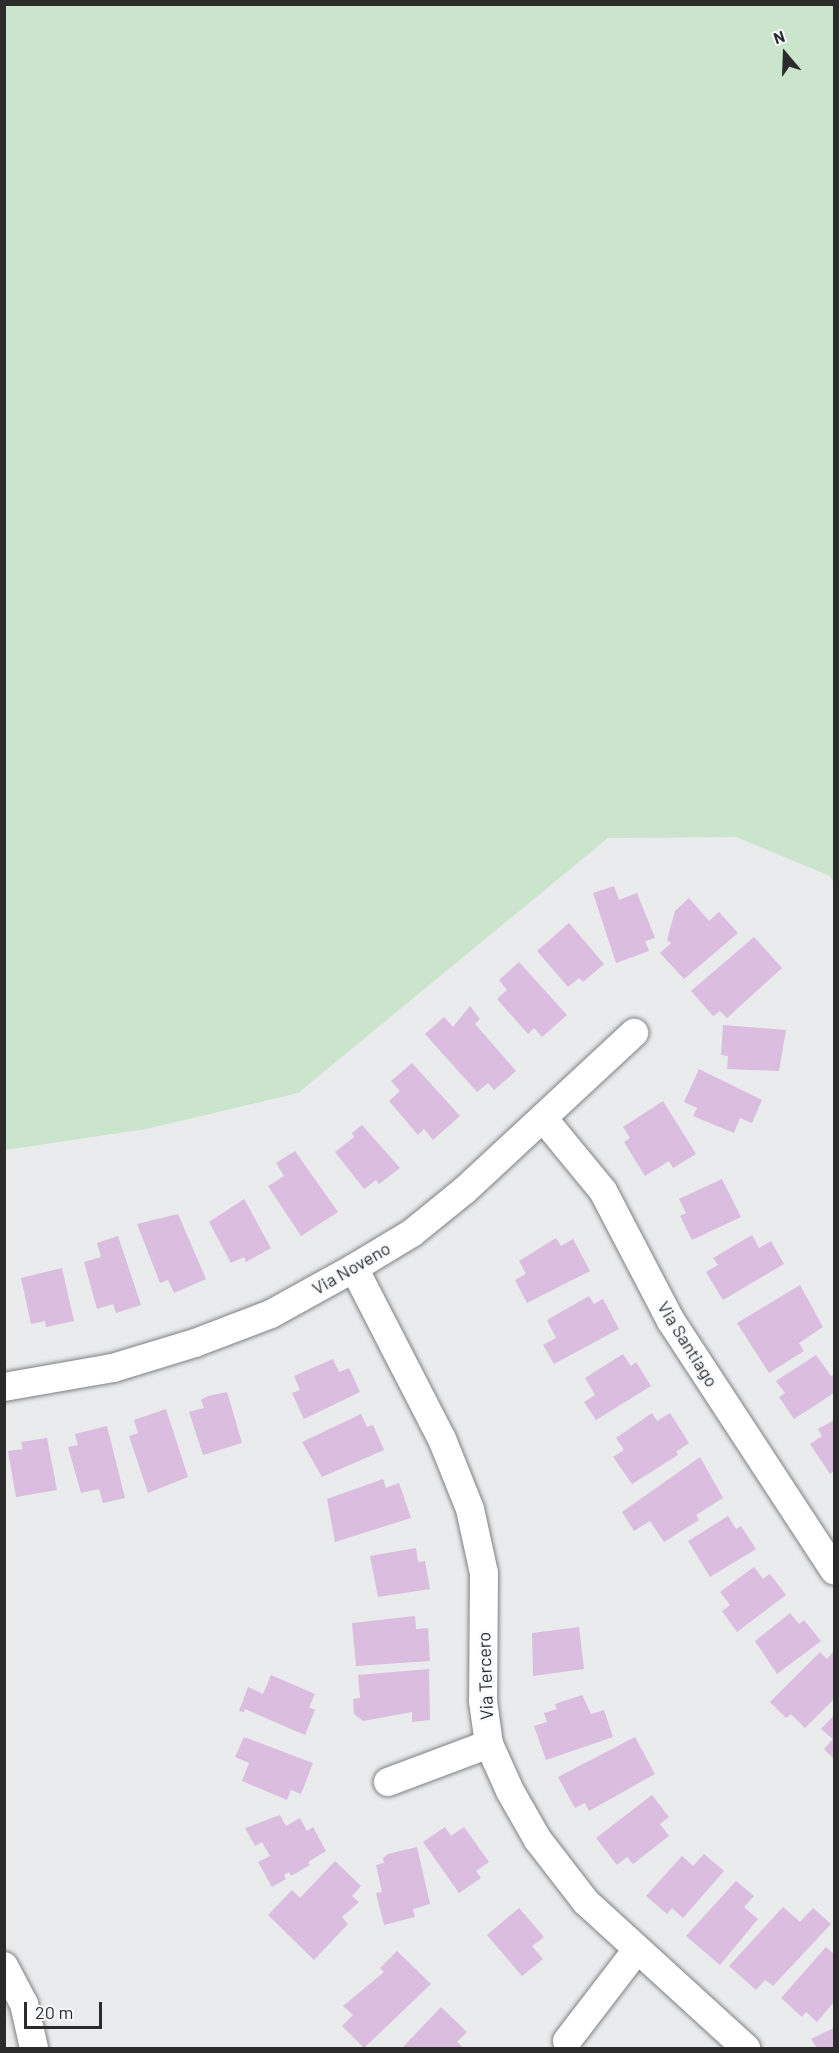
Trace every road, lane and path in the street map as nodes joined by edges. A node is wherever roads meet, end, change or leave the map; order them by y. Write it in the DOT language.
graph roads {
  1 [pos="634,1033"];
  2 [pos="543,1118"];
  3 [pos="354,1268"];
  4 [pos="4,1387"];
  5 [pos="834,1570"];
  6 [pos="489,1744"];
  7 [pos="388,1782"];
  8 [pos="636,1951"];
  9 [pos="4,1966"];
  10 [pos="567,2041"];
  11 [pos="34,2049"];
  12 [pos="746,2049"];
  1 -- 2 [label="street, Via Noveno"];
  2 -- 3 [label="street, Via Noveno"];
  2 -- 5 [label="street, Via Santiago"];
  3 -- 4 [label="street, Via Noveno"];
  3 -- 6 [label="street, Via Tercero"];
  6 -- 7 [label="street"];
  6 -- 8 [label="street, Via Tercero"];
  8 -- 10 [label="street"];
  8 -- 12 [label="street, Via Tercero"];
  9 -- 11 [label="street"];
}
